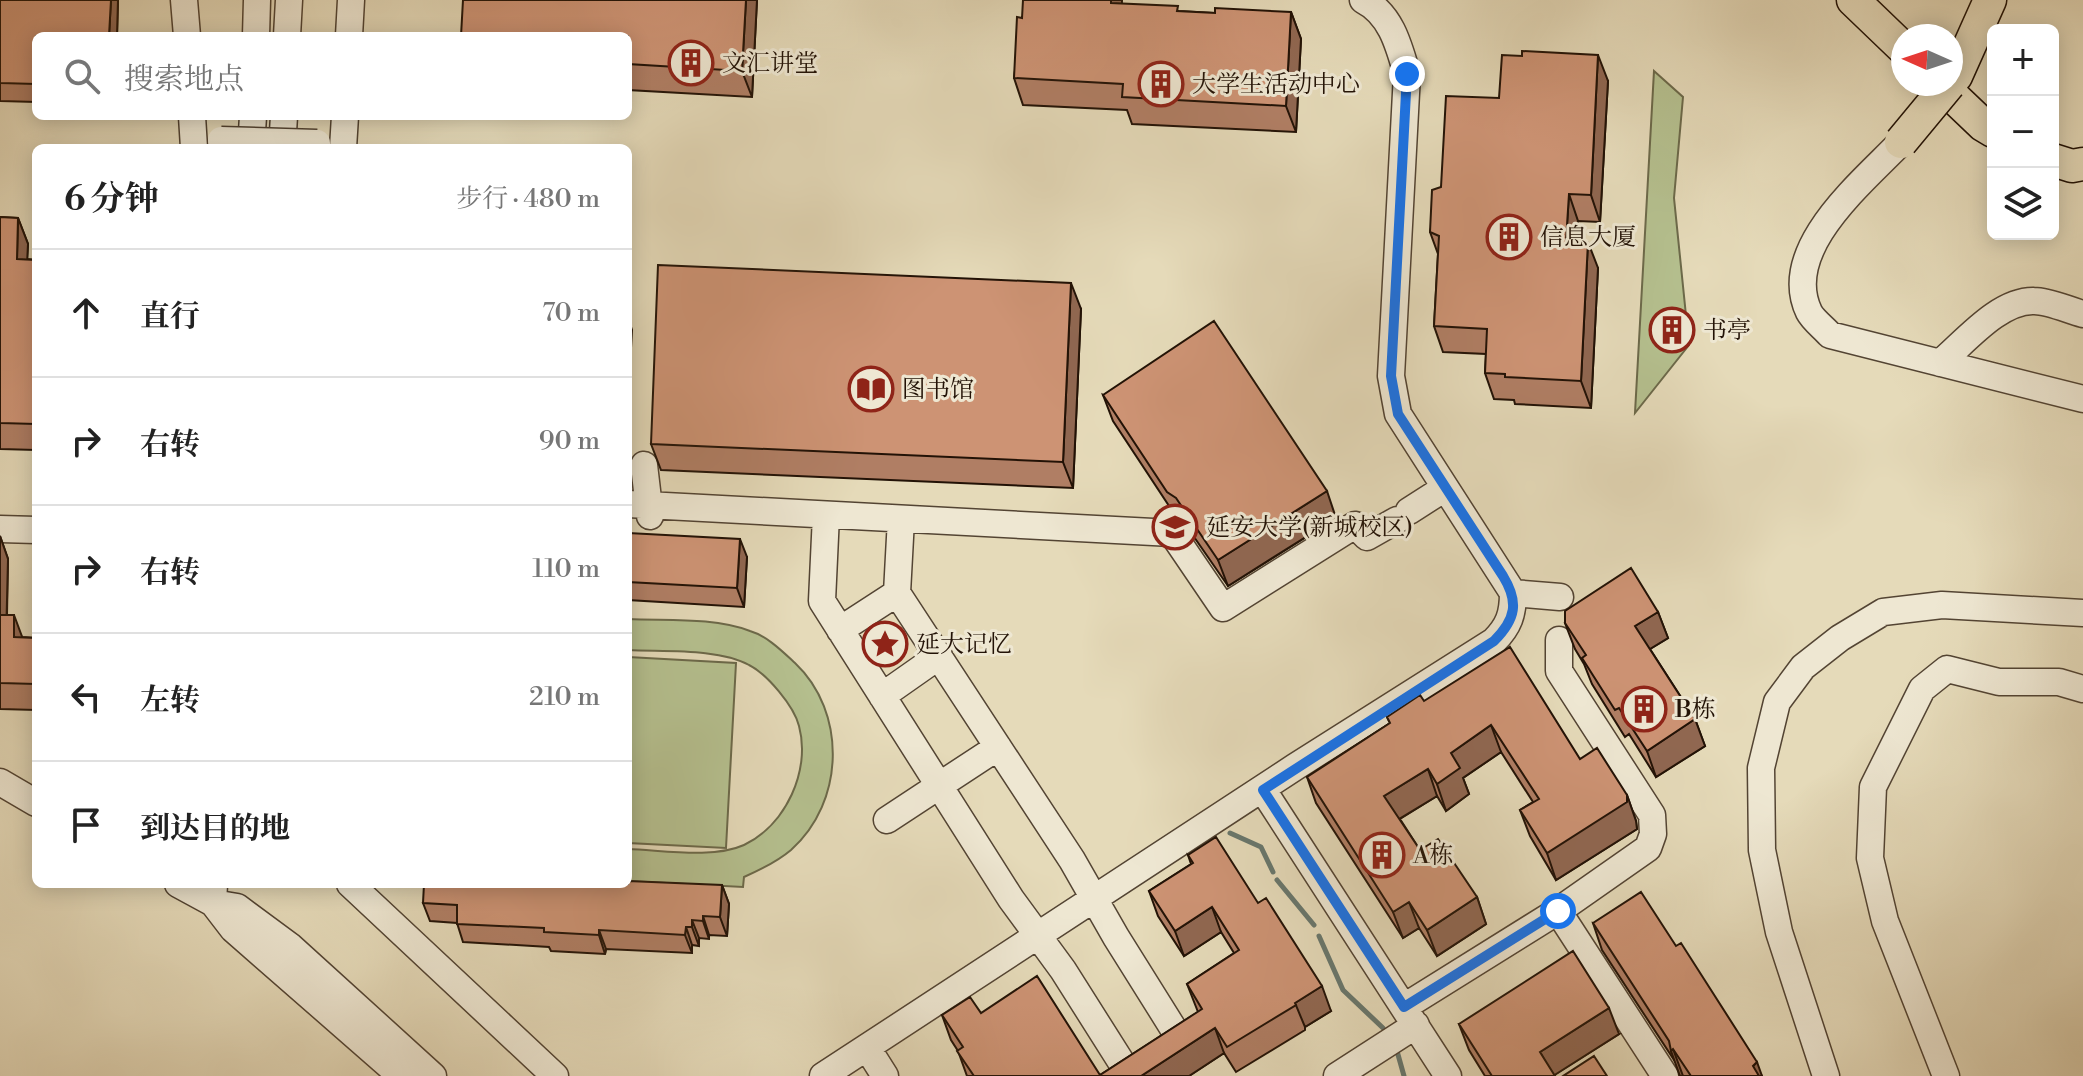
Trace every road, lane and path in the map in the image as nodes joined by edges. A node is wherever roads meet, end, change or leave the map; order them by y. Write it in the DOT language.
graph roads {
  1 [pos="184,0"];
  2 [pos="257,0"];
  3 [pos="289,0"];
  4 [pos="351,0"];
  5 [pos="1363,0"];
  6 [pos="1853,0"];
  7 [pos="1990,0"];
  8 [pos="2015,0"];
  9 [pos="2001,24"];
  10 [pos="187,32"];
  11 [pos="256,32"];
  12 [pos="287,32"];
  13 [pos="349,32"];
  14 [pos="1891,36"];
  15 [pos="1987,42"];
  16 [pos="1963,53"];
  17 [pos="1963,67"];
  18 [pos="1937,96"];
  19 [pos="1961,96"];
  20 [pos="253,120"];
  21 [pos="284,120"];
  22 [pos="344,120"];
  23 [pos="1987,127"];
  24 [pos="193,135"];
  25 [pos="1901,142"];
  26 [pos="251,144"];
  27 [pos="282,144"];
  28 [pos="312,144"];
  29 [pos="335,144"];
  30 [pos="2059,162"];
  31 [pos="2083,164"];
  32 [pos="2083,314"];
  33 [pos="1940,363"];
  34 [pos="2083,399"];
  35 [pos="644,465"];
  36 [pos="1434,495"];
  37 [pos="642,509"];
  38 [pos="826,515"];
  39 [pos="901,519"];
  40 [pos="0,529"];
  41 [pos="32,530"];
  42 [pos="897,593"];
  43 [pos="1513,593"];
  44 [pos="1560,597"];
  45 [pos="2083,613"];
  46 [pos="840,630"];
  47 [pos="1559,640"];
  48 [pos="939,656"];
  49 [pos="2083,689"];
  50 [pos="882,696"];
  51 [pos="998,747"];
  52 [pos="0,782"];
  53 [pos="939,785"];
  54 [pos="1263,790"];
  55 [pos="32,801"];
  56 [pos="887,820"];
  57 [pos="190,888"];
  58 [pos="354,888"];
  59 [pos="1095,900"];
  60 [pos="227,901"];
  61 [pos="1558,911"];
  62 [pos="1039,937"];
  63 [pos="1410,1016"];
  64 [pos="1178,1036"];
  65 [pos="868,1049"];
  66 [pos="1125,1068"];
  67 [pos="401,1076"];
  68 [pos="433,1076"];
  69 [pos="555,1076"];
  70 [pos="823,1076"];
  71 [pos="885,1076"];
  72 [pos="1337,1076"];
  73 [pos="1448,1076"];
  74 [pos="1665,1076"];
  75 [pos="1826,1076"];
  76 [pos="1946,1076"];
  1 -- 10 [label="street"];
  2 -- 11 [label="street"];
  3 -- 12 [label="street"];
  4 -- 13 [label="street"];
  5 -- 43 [label="street"];
  6 -- 14 [label="main road"];
  7 -- 16 [label="main road"];
  8 -- 9 [label="main road"];
  15 -- 17 [label="main road"];
  18 -- 25 [label="main road, bridge"];
  19 -- 23 [label="main road"];
  20 -- 26 [label="street"];
  21 -- 27 [label="street"];
  22 -- 29 [label="street"];
  24 -- 28 [label="street, bridge"];
  25 -- 33 [label="street"];
  30 -- 31 [label="main road"];
  32 -- 33 [label="street"];
  33 -- 34 [label="street"];
  35 -- 37 [label="street"];
  36 -- 39 [label="street"];
  37 -- 38 [label="street"];
  38 -- 39 [label="street"];
  38 -- 46 [label="street"];
  39 -- 42 [label="street"];
  40 -- 41 [label="street"];
  42 -- 46 [label="street"];
  42 -- 48 [label="street"];
  43 -- 44 [label="street"];
  43 -- 54 [label="street"];
  45 -- 75 [label="street"];
  46 -- 50 [label="street"];
  47 -- 61 [label="street"];
  48 -- 50 [label="street"];
  48 -- 51 [label="street"];
  49 -- 76 [label="street"];
  50 -- 53 [label="street"];
  51 -- 53 [label="street"];
  51 -- 59 [label="street"];
  52 -- 55 [label="street"];
  53 -- 56 [label="street"];
  53 -- 62 [label="street"];
  54 -- 59 [label="street"];
  54 -- 63 [label="street"];
  57 -- 60 [label="street"];
  58 -- 69 [label="street"];
  59 -- 62 [label="street"];
  59 -- 64 [label="street"];
  60 -- 67 [label="street"];
  60 -- 68 [label="street"];
  61 -- 63 [label="street"];
  61 -- 74 [label="street"];
  62 -- 65 [label="street"];
  62 -- 66 [label="street"];
  63 -- 72 [label="street"];
  63 -- 73 [label="street"];
  65 -- 70 [label="street"];
  65 -- 71 [label="street"];
}
